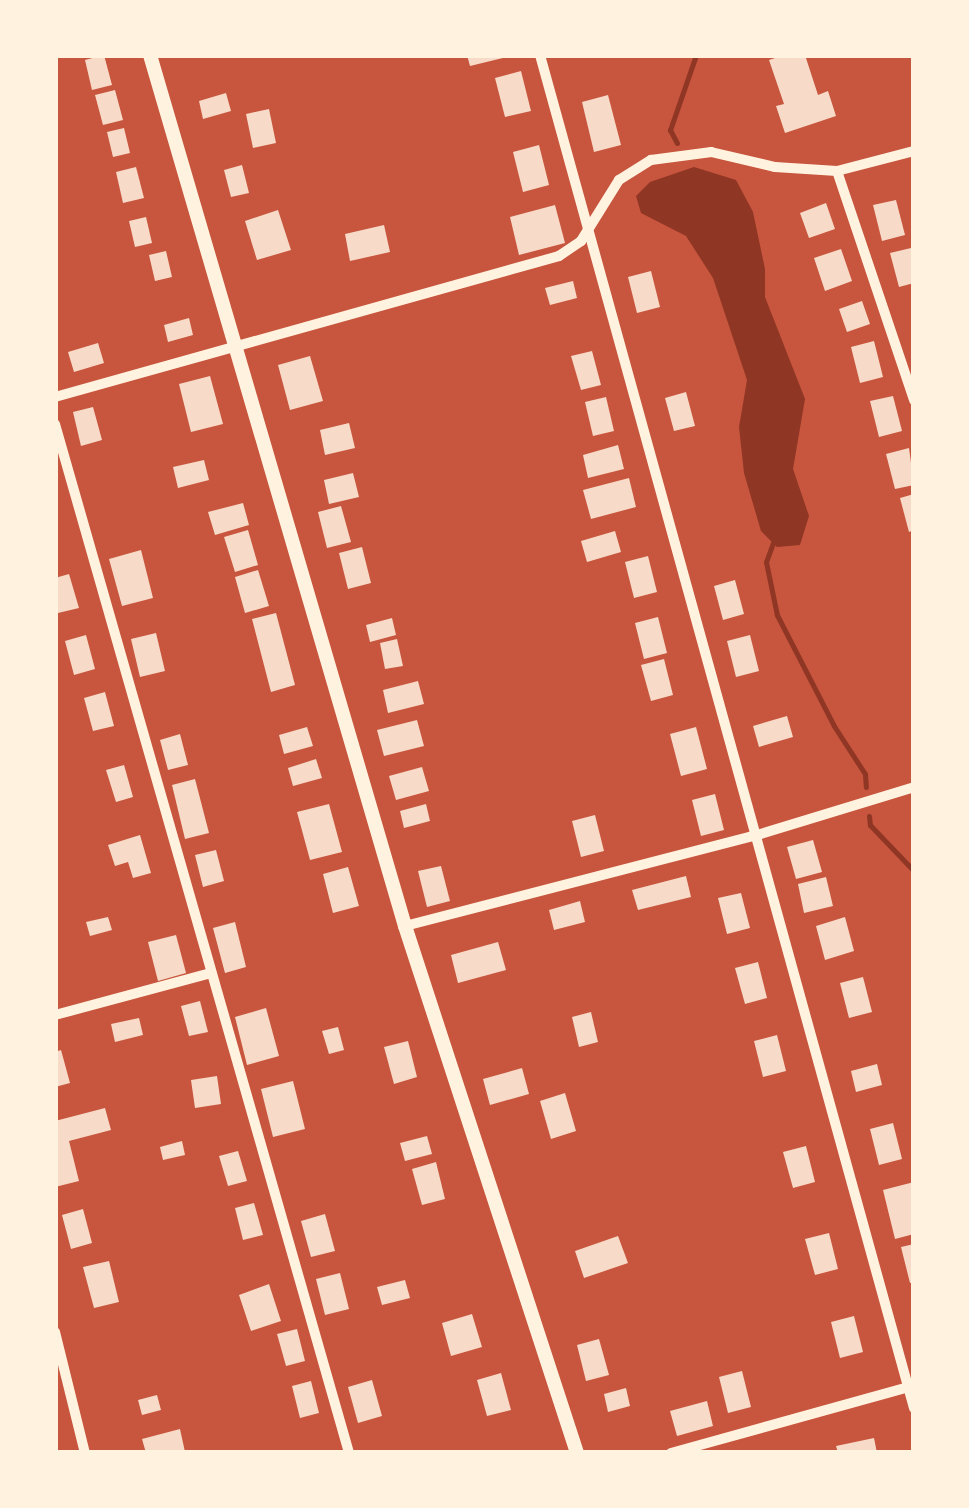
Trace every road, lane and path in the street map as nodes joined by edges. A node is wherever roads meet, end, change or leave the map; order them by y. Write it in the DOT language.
graph roads {
  1 [pos="150,55"];
  2 [pos="540,55"];
  3 [pos="914,152"];
  4 [pos="837,171"];
  5 [pos="589,230"];
  6 [pos="236,350"];
  7 [pos="55,397"];
  8 [pos="914,400"];
  9 [pos="55,424"];
  10 [pos="914,787"];
  11 [pos="754,836"];
  12 [pos="405,926"];
  13 [pos="212,973"];
  14 [pos="55,1015"];
  15 [pos="55,1332"];
  16 [pos="911,1386"];
  17 [pos="914,1408"];
  18 [pos="86,1453"];
  19 [pos="349,1453"];
  20 [pos="577,1453"];
  21 [pos="671,1453"];
  1 -- 6 [label="street"];
  2 -- 5 [label="street"];
  3 -- 4 [label="street"];
  4 -- 5 [label="street"];
  4 -- 8 [label="street"];
  5 -- 6 [label="street"];
  5 -- 11 [label="street"];
  6 -- 7 [label="street"];
  6 -- 12 [label="street"];
  9 -- 13 [label="street"];
  10 -- 11 [label="street"];
  11 -- 12 [label="street"];
  11 -- 16 [label="street"];
  12 -- 20 [label="street"];
  13 -- 14 [label="street"];
  13 -- 19 [label="street"];
  15 -- 18 [label="street"];
  16 -- 17 [label="street"];
  16 -- 21 [label="street"];
}
